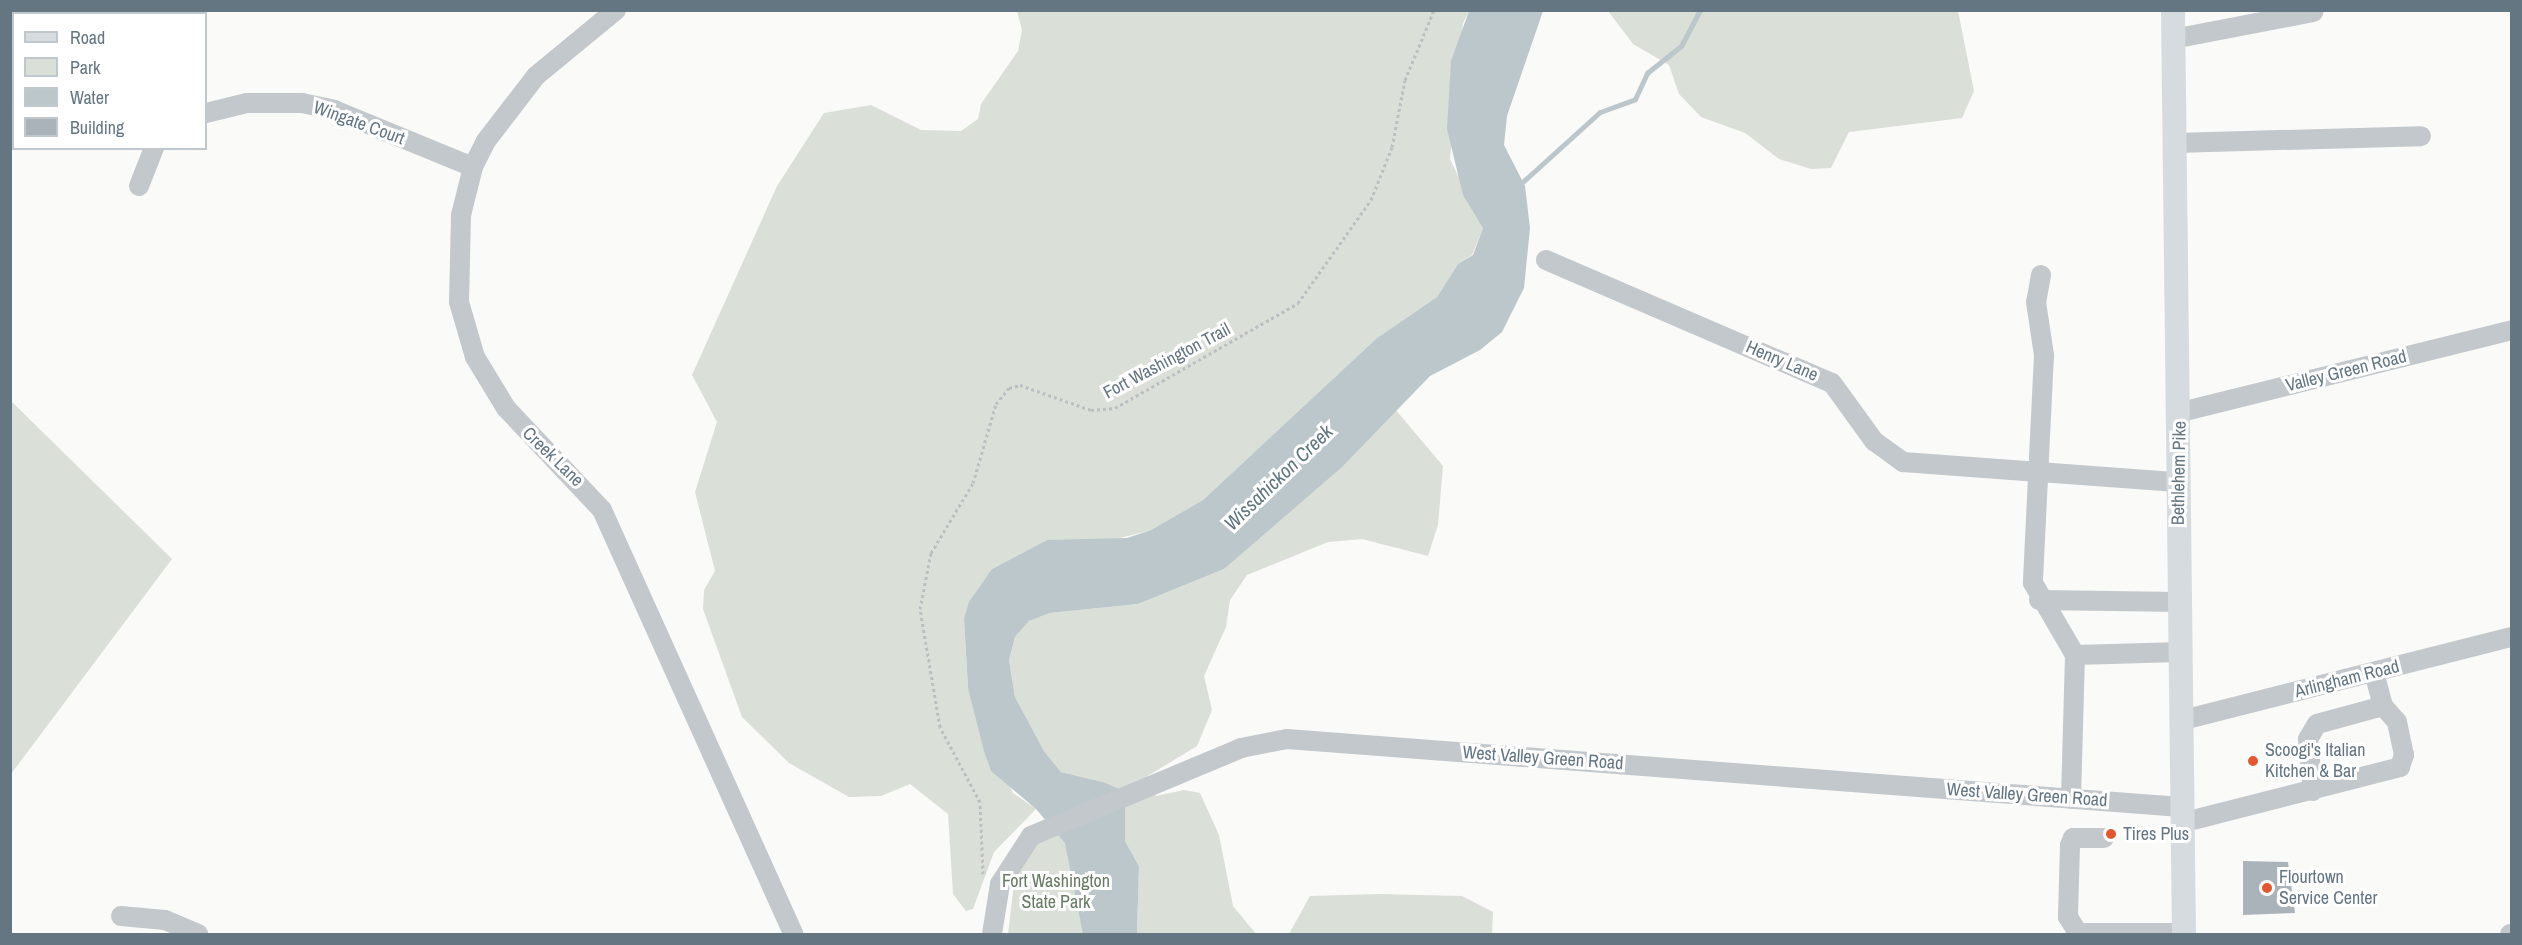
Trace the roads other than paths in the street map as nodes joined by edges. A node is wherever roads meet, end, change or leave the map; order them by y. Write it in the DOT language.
graph roads {
  1 [pos="616,10"];
  2 [pos="2173,10"];
  3 [pos="2313,12"];
  4 [pos="2173,39"];
  5 [pos="207,113"];
  6 [pos="2421,136"];
  7 [pos="2175,142"];
  8 [pos="153,150"];
  9 [pos="473,166"];
  10 [pos="139,186"];
  11 [pos="1546,260"];
  12 [pos="2041,275"];
  13 [pos="2511,330"];
  14 [pos="2181,412"];
  15 [pos="2039,473"];
  16 [pos="2177,482"];
  17 [pos="2039,600"];
  18 [pos="2180,602"];
  19 [pos="2511,637"];
  20 [pos="2181,652"];
  21 [pos="2075,655"];
  22 [pos="2374,672"];
  23 [pos="2383,706"];
  24 [pos="2182,720"];
  25 [pos="2313,792"];
  26 [pos="2071,799"];
  27 [pos="2181,815"];
  28 [pos="2104,838"];
  29 [pos="121,916"];
  30 [pos="198,934"];
  31 [pos="793,934"];
  32 [pos="992,934"];
  33 [pos="2184,934"];
  1 -- 9 [label="street, Creek Lane"];
  2 -- 4 [label="main road, Bethlehem Pike"];
  3 -- 4 [label="street"];
  4 -- 7 [label="main road, Bethlehem Pike"];
  5 -- 9 [label="street, Wingate Court"];
  6 -- 7 [label="street"];
  7 -- 14 [label="main road, Bethlehem Pike"];
  8 -- 10 [label="street"];
  9 -- 31 [label="street, Creek Lane"];
  11 -- 15 [label="street, Henry Lane"];
  12 -- 15 [label="street"];
  13 -- 14 [label="street, Valley Green Road"];
  14 -- 16 [label="main road, Bethlehem Pike"];
  15 -- 16 [label="street, Henry Lane"];
  15 -- 17 [label="street"];
  16 -- 18 [label="main road, Bethlehem Pike"];
  17 -- 18 [label="street"];
  17 -- 21 [label="street"];
  18 -- 20 [label="main road, Bethlehem Pike"];
  19 -- 22 [label="street, Arlingham Road"];
  20 -- 21 [label="street"];
  20 -- 24 [label="main road, Bethlehem Pike"];
  21 -- 26 [label="street"];
  22 -- 23 [label="street"];
  22 -- 24 [label="street, Arlingham Road"];
  23 -- 25 [label="street"];
  23 -- 25 [label="street, West Valley Green Road"];
  24 -- 27 [label="main road, Bethlehem Pike"];
  25 -- 27 [label="street, West Valley Green Road"];
  26 -- 27 [label="street, West Valley Green Road"];
  26 -- 32 [label="street, West Valley Green Road"];
  27 -- 33 [label="main road, Bethlehem Pike"];
  28 -- 33 [label="street"];
  29 -- 30 [label="street"];
}
